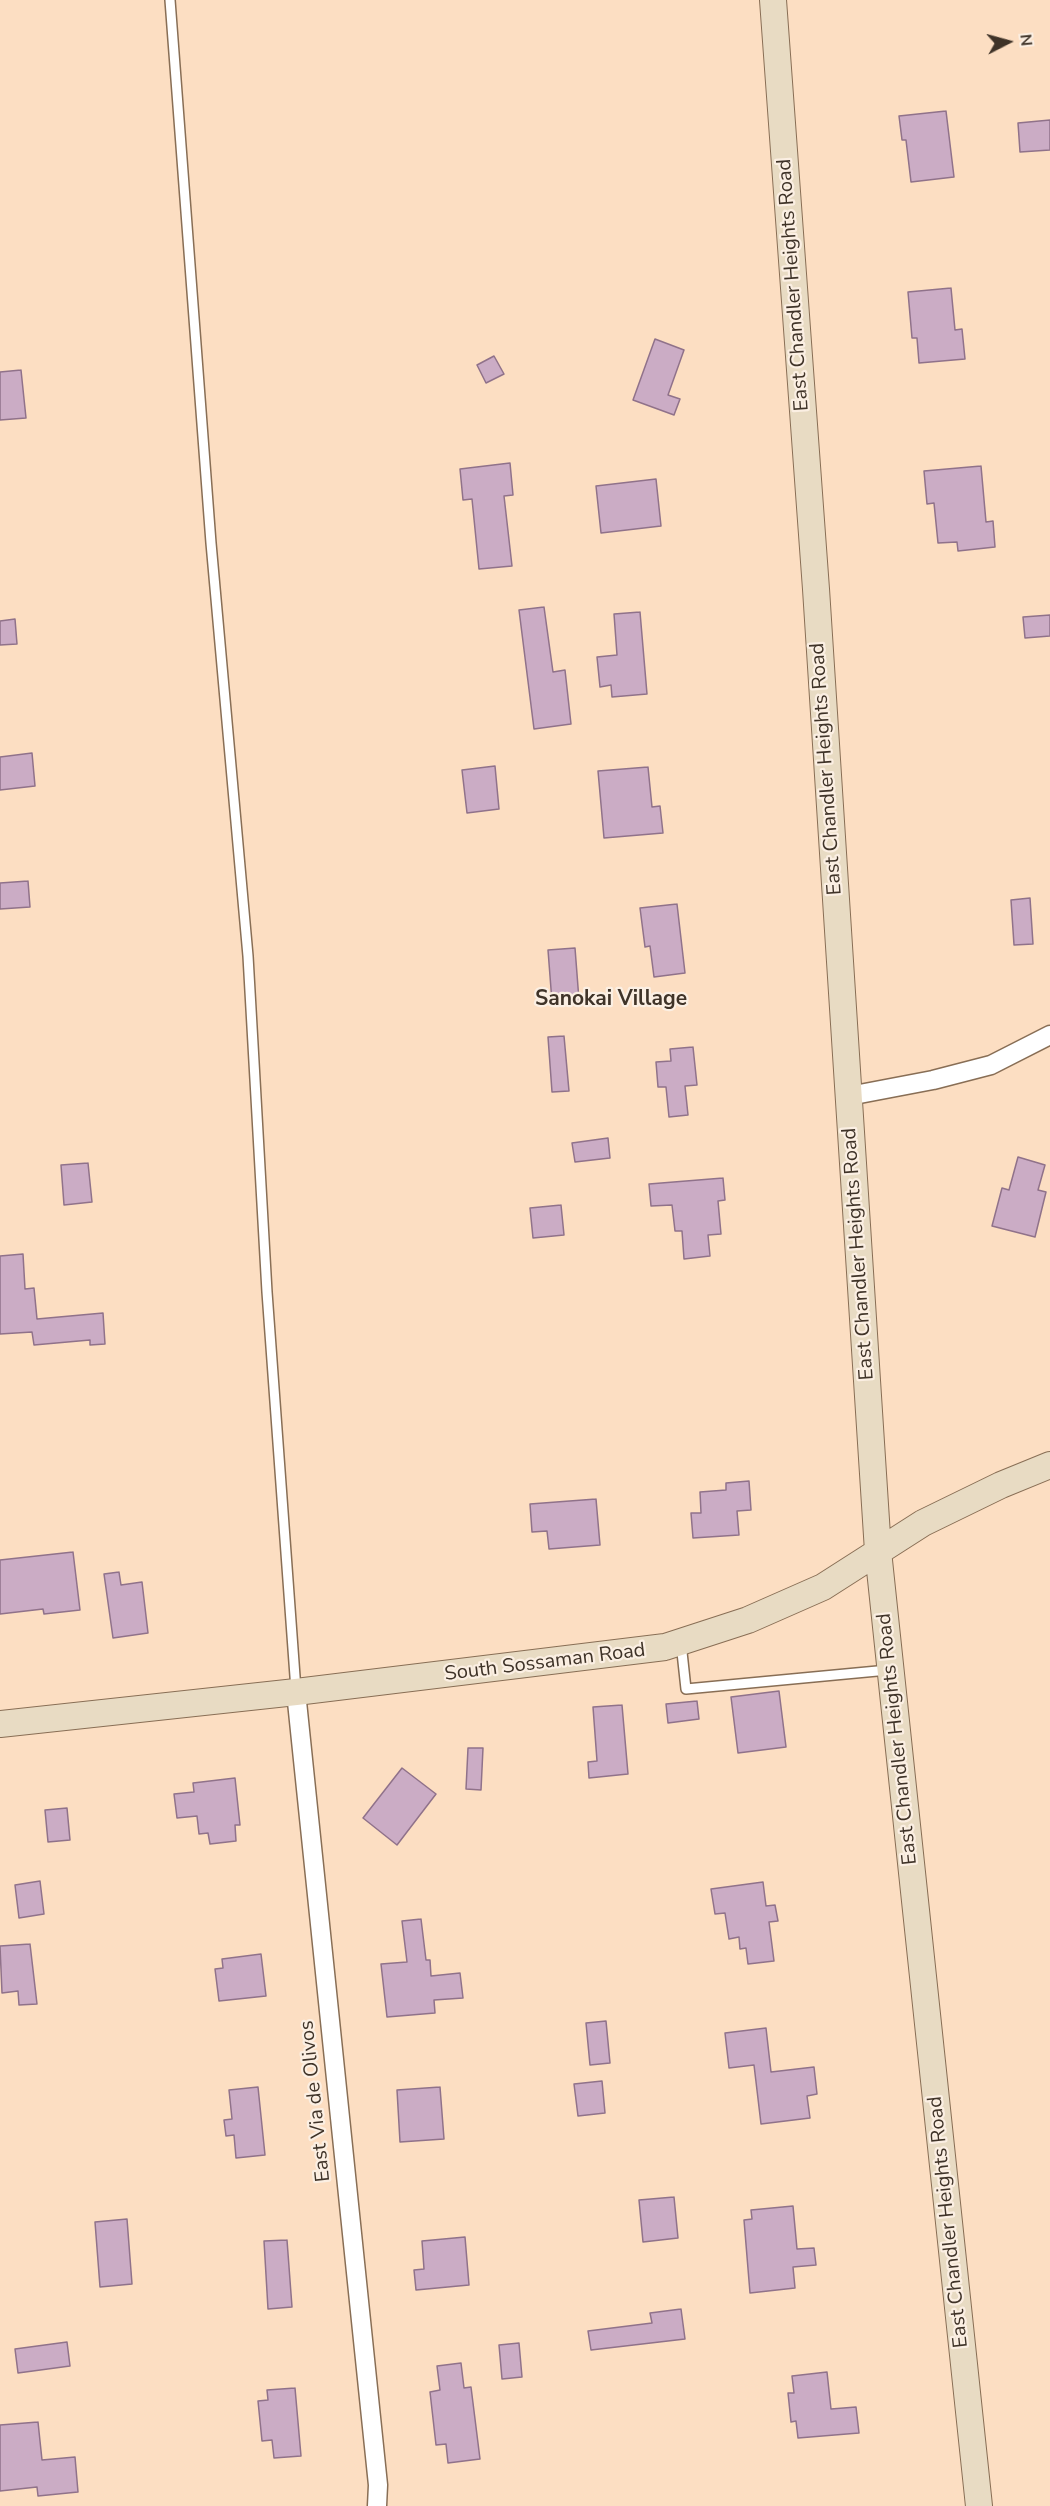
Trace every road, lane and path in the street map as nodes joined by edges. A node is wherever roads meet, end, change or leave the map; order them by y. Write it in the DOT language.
graph roads {
  1 [pos="170,0"];
  2 [pos="773,0"];
  3 [pos="1050,1035"];
  4 [pos="849,1096"];
  5 [pos="1050,1465"];
  6 [pos="878,1551"];
  7 [pos="681,1643"];
  8 [pos="891,1670"];
  9 [pos="296,1692"];
  10 [pos="0,1724"];
  11 [pos="377,2506"];
  12 [pos="979,2506"];
  1 -- 9 [label="lane"];
  2 -- 4 [label="main road, East Chandler Heights Road"];
  3 -- 4 [label="street"];
  4 -- 6 [label="main road, East Chandler Heights Road"];
  5 -- 6 [label="main road, South Sossaman Road"];
  6 -- 7 [label="main road, South Sossaman Road"];
  6 -- 8 [label="main road, East Chandler Heights Road"];
  7 -- 8 [label="lane"];
  7 -- 9 [label="main road, South Sossaman Road"];
  8 -- 12 [label="main road, East Chandler Heights Road"];
  9 -- 10 [label="main road, South Sossaman Road"];
  9 -- 11 [label="street, East Via de Olivos"];
}
